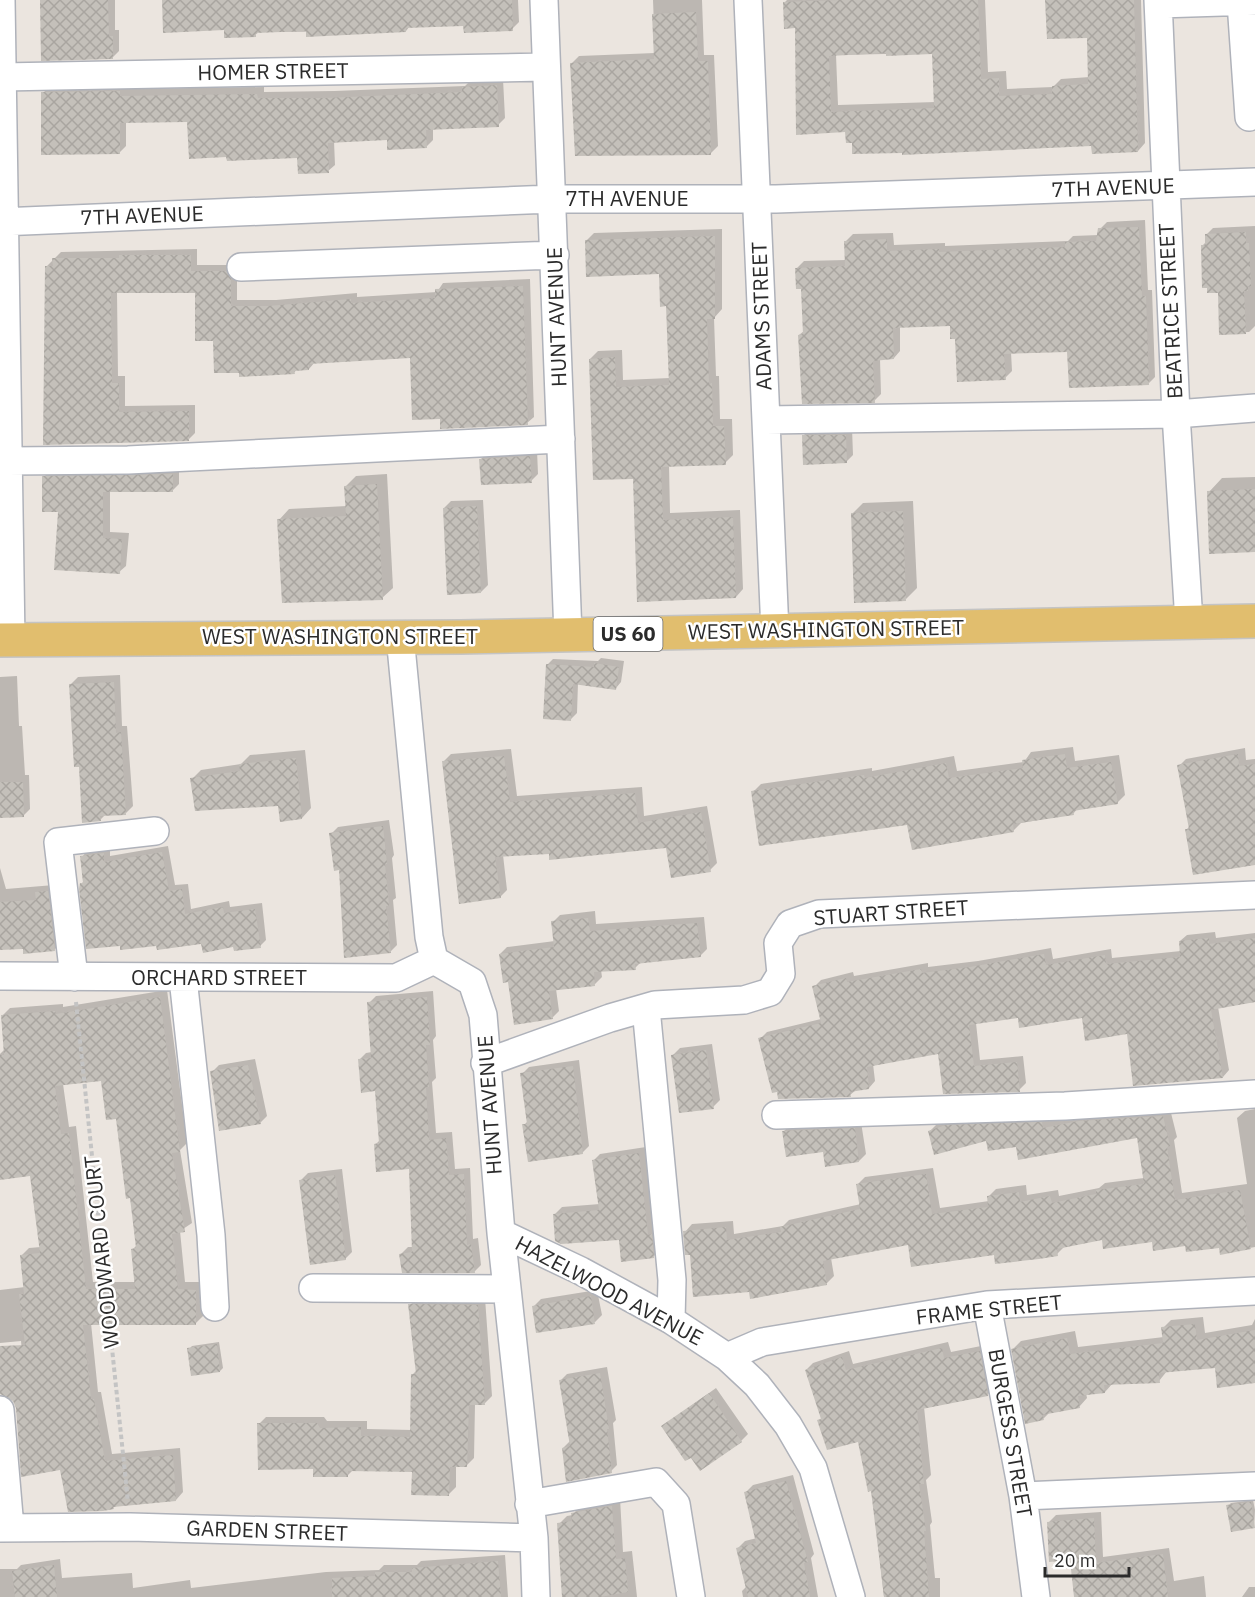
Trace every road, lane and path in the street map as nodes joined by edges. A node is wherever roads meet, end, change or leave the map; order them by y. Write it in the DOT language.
graph roads {
  1 [pos="1,0"];
  2 [pos="544,0"];
  3 [pos="748,0"];
  4 [pos="1159,2"];
  5 [pos="1248,2"];
  6 [pos="545,67"];
  7 [pos="2,77"];
  8 [pos="1,108"];
  9 [pos="1249,117"];
  10 [pos="1255,182"];
  11 [pos="1165,186"];
  12 [pos="552,199"];
  13 [pos="758,199"];
  14 [pos="2,222"];
  15 [pos="555,255"];
  16 [pos="241,267"];
  17 [pos="1255,408"];
  18 [pos="1176,414"];
  19 [pos="766,420"];
  20 [pos="561,438"];
  21 [pos="8,462"];
  22 [pos="1255,621"];
  23 [pos="1188,622"];
  24 [pos="775,632"];
  25 [pos="568,635"];
  26 [pos="400,636"];
  27 [pos="4,638"];
  28 [pos="155,831"];
  29 [pos="1255,895"];
  30 [pos="434,960"];
  31 [pos="0,976"];
  32 [pos="74,977"];
  33 [pos="183,978"];
  34 [pos="646,1008"];
  35 [pos="485,1063"];
  36 [pos="1255,1094"];
  37 [pos="776,1115"];
  38 [pos="501,1233"];
  39 [pos="313,1288"];
  40 [pos="507,1290"];
  41 [pos="1255,1291"];
  42 [pos="987,1305"];
  43 [pos="215,1307"];
  44 [pos="671,1320"];
  45 [pos="727,1357"];
  46 [pos="0,1410"];
  47 [pos="1255,1486"];
  48 [pos="1023,1496"];
  49 [pos="529,1503"];
  50 [pos="130,1527"];
  51 [pos="5,1528"];
  52 [pos="534,1538"];
  53 [pos="536,1597"];
  54 [pos="691,1597"];
  55 [pos="851,1597"];
  56 [pos="1036,1597"];
  1 -- 7 [label="street"];
  2 -- 6 [label="street, HUNT AVENUE"];
  3 -- 13 [label="street, ADAMS STREET"];
  4 -- 5 [label="street"];
  4 -- 11 [label="street, BEATRICE STREET"];
  5 -- 9 [label="street"];
  6 -- 7 [label="street, HOMER STREET"];
  6 -- 12 [label="street, HUNT AVENUE"];
  7 -- 8 [label="street"];
  8 -- 14 [label="street"];
  10 -- 11 [label="street, 7TH AVENUE"];
  11 -- 13 [label="street, 7TH AVENUE"];
  11 -- 18 [label="street, BEATRICE STREET"];
  12 -- 13 [label="street, 7TH AVENUE"];
  12 -- 14 [label="street, 7TH AVENUE"];
  12 -- 15 [label="street, HUNT AVENUE"];
  13 -- 19 [label="street, ADAMS STREET"];
  14 -- 21 [label="street"];
  15 -- 16 [label="street"];
  15 -- 20 [label="street, HUNT AVENUE"];
  17 -- 18 [label="street"];
  18 -- 19 [label="street"];
  18 -- 23 [label="street, BEATRICE STREET"];
  19 -- 24 [label="street, ADAMS STREET"];
  20 -- 21 [label="street"];
  20 -- 25 [label="street, HUNT AVENUE"];
  21 -- 27 [label="street"];
  22 -- 23 [label="main road, WEST WASHINGTON STREET / US 60"];
  23 -- 24 [label="main road, WEST WASHINGTON STREET / US 60"];
  24 -- 25 [label="main road, WEST WASHINGTON STREET / US 60"];
  25 -- 26 [label="main road, WEST WASHINGTON STREET / US 60"];
  26 -- 27 [label="main road, WEST WASHINGTON STREET / US 60"];
  26 -- 30 [label="street"];
  28 -- 32 [label="street"];
  29 -- 34 [label="street, STUART STREET"];
  30 -- 33 [label="street, ORCHARD STREET"];
  30 -- 35 [label="street, HUNT AVENUE"];
  31 -- 32 [label="street, ORCHARD STREET"];
  32 -- 33 [label="street, ORCHARD STREET"];
  32 -- 50 [label="path, WOODWARD COURT"];
  33 -- 43 [label="street"];
  34 -- 35 [label="street, STUART STREET"];
  34 -- 44 [label="street"];
  35 -- 38 [label="street, HUNT AVENUE"];
  36 -- 37 [label="street"];
  38 -- 40 [label="street, HUNT AVENUE"];
  38 -- 44 [label="street, HAZELWOOD AVENUE"];
  39 -- 40 [label="street"];
  40 -- 49 [label="street, HUNT AVENUE"];
  41 -- 42 [label="street, FRAME STREET"];
  42 -- 45 [label="street, FRAME STREET"];
  42 -- 48 [label="street, BURGESS STREET"];
  44 -- 45 [label="street, HAZELWOOD AVENUE"];
  45 -- 55 [label="street, HAZELWOOD AVENUE"];
  46 -- 51 [label="street"];
  47 -- 48 [label="street"];
  48 -- 56 [label="street, BURGESS STREET"];
  49 -- 52 [label="street, HUNT AVENUE"];
  49 -- 54 [label="street"];
  50 -- 51 [label="street, GARDEN STREET"];
  50 -- 52 [label="street, GARDEN STREET"];
  52 -- 53 [label="street, HUNT AVENUE"];
}
